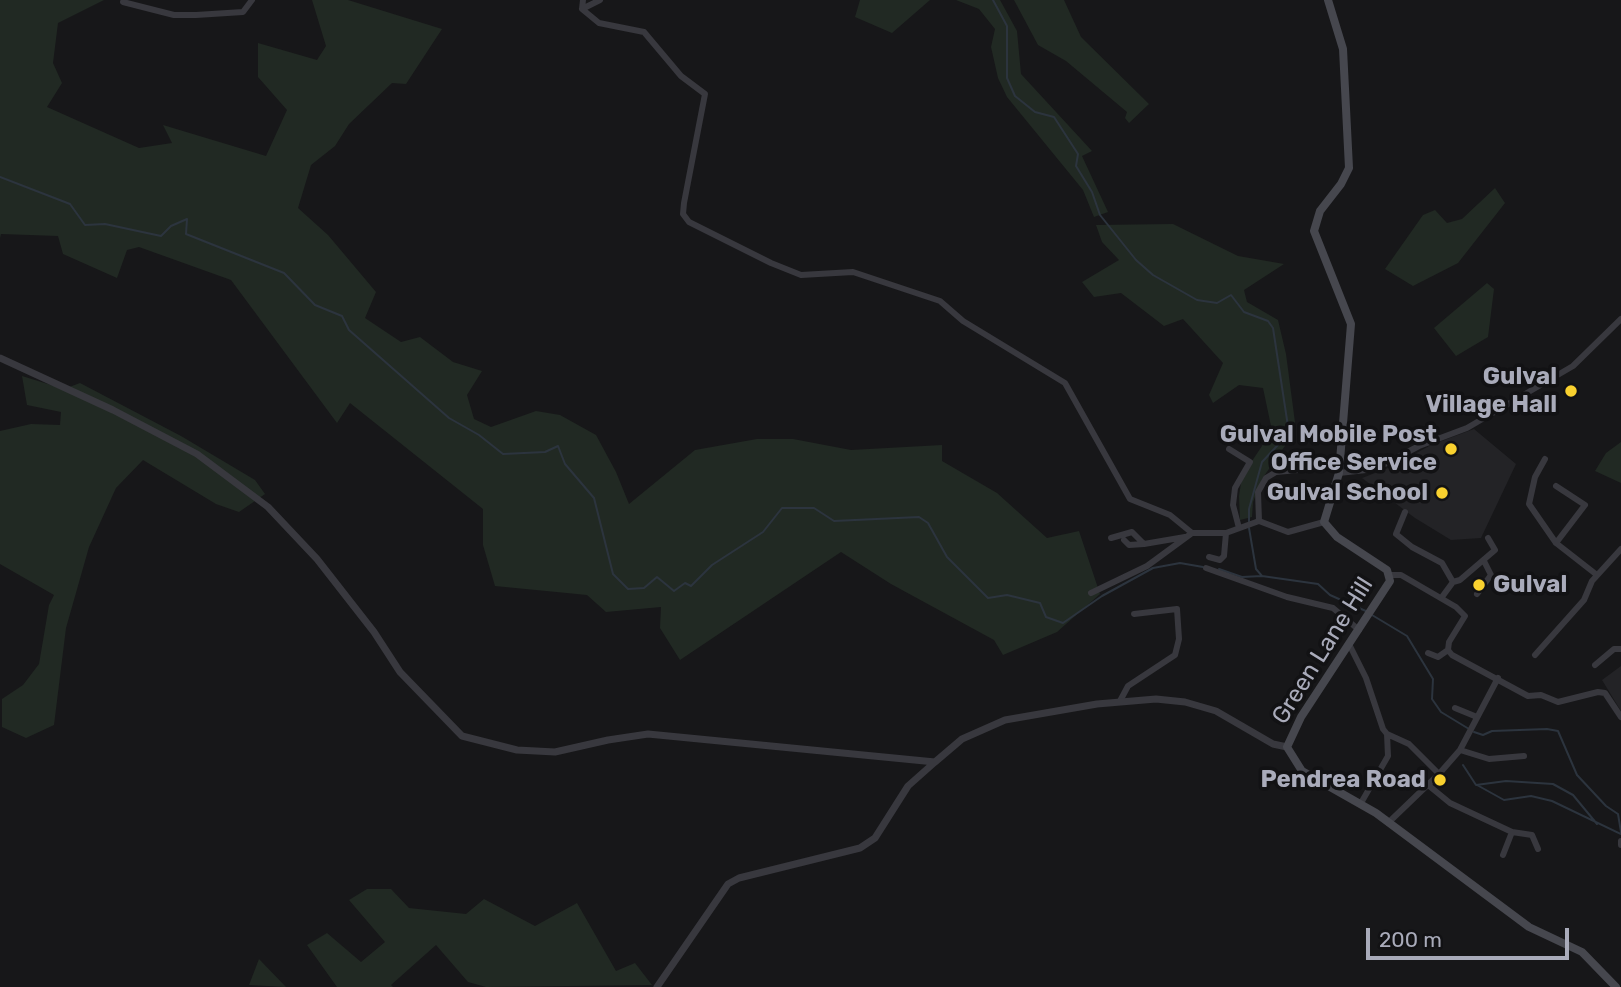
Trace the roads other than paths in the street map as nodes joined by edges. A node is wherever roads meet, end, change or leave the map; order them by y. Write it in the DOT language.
graph roads {
  1 [pos="253,0"];
  2 [pos="583,0"];
  3 [pos="600,0"];
  4 [pos="1328,0"];
  5 [pos="123,2"];
  6 [pos="582,9"];
  7 [pos="1621,319"];
  8 [pos="0,358"];
  9 [pos="1229,449"];
  10 [pos="1545,459"];
  11 [pos="1298,470"];
  12 [pos="1339,473"];
  13 [pos="1556,486"];
  14 [pos="1585,505"];
  15 [pos="1592,511"];
  16 [pos="1405,512"];
  17 [pos="1258,522"];
  18 [pos="1324,522"];
  19 [pos="1242,527"];
  20 [pos="1226,533"];
  21 [pos="1189,535"];
  22 [pos="1111,538"];
  23 [pos="1488,538"];
  24 [pos="1124,541"];
  25 [pos="1556,543"];
  26 [pos="1144,544"];
  27 [pos="1621,549"];
  28 [pos="1209,557"];
  29 [pos="1484,561"];
  30 [pos="1206,568"];
  31 [pos="1390,575"];
  32 [pos="1597,575"];
  33 [pos="1453,582"];
  34 [pos="1091,593"];
  35 [pos="1477,594"];
  36 [pos="1442,597"];
  37 [pos="1134,614"];
  38 [pos="1359,630"];
  39 [pos="1349,644"];
  40 [pos="1621,649"];
  41 [pos="1448,650"];
  42 [pos="1428,653"];
  43 [pos="1535,655"];
  44 [pos="1595,665"];
  45 [pos="1498,678"];
  46 [pos="1120,701"];
  47 [pos="1455,708"];
  48 [pos="1477,717"];
  49 [pos="1621,717"];
  50 [pos="1387,734"];
  51 [pos="1287,747"];
  52 [pos="1460,750"];
  53 [pos="1524,756"];
  54 [pos="936,762"];
  55 [pos="1439,775"];
  56 [pos="1428,785"];
  57 [pos="1361,803"];
  58 [pos="1388,822"];
  59 [pos="1512,832"];
  60 [pos="1538,849"];
  61 [pos="1503,855"];
  62 [pos="657,987"];
  63 [pos="1616,987"];
  1 -- 5 [label="street"];
  2 -- 6 [label="street"];
  3 -- 6 [label="street"];
  4 -- 12 [label="main road"];
  6 -- 21 [label="street"];
  7 -- 12 [label="street"];
  8 -- 54 [label="street"];
  9 -- 19 [label="street"];
  10 -- 25 [label="street"];
  11 -- 17 [label="street"];
  12 -- 18 [label="main road"];
  13 -- 14 [label="street"];
  14 -- 15 [label="street"];
  14 -- 25 [label="street"];
  16 -- 33 [label="street"];
  17 -- 18 [label="street"];
  17 -- 19 [label="street"];
  18 -- 31 [label="main road"];
  19 -- 20 [label="street"];
  20 -- 21 [label="street"];
  20 -- 28 [label="street"];
  21 -- 26 [label="street"];
  21 -- 34 [label="street"];
  22 -- 26 [label="street"];
  23 -- 29 [label="street"];
  24 -- 26 [label="street"];
  25 -- 32 [label="street"];
  27 -- 32 [label="street"];
  29 -- 33 [label="street"];
  29 -- 35 [label="street"];
  30 -- 38 [label="street"];
  31 -- 36 [label="street"];
  31 -- 38 [label="main road, Green Lane Hill"];
  32 -- 43 [label="street"];
  33 -- 36 [label="street"];
  36 -- 41 [label="street"];
  37 -- 46 [label="street"];
  38 -- 39 [label="main road, Green Lane Hill"];
  39 -- 50 [label="street"];
  39 -- 51 [label="main road, Green Lane Hill"];
  40 -- 44 [label="street"];
  41 -- 42 [label="street"];
  41 -- 45 [label="street"];
  45 -- 48 [label="street"];
  45 -- 49 [label="street"];
  46 -- 51 [label="street"];
  46 -- 54 [label="street"];
  47 -- 48 [label="street"];
  48 -- 52 [label="street"];
  50 -- 55 [label="street"];
  50 -- 57 [label="street"];
  51 -- 57 [label="main road"];
  52 -- 53 [label="street"];
  52 -- 55 [label="street"];
  54 -- 62 [label="street"];
  55 -- 56 [label="street"];
  56 -- 58 [label="street"];
  56 -- 59 [label="street"];
  57 -- 58 [label="main road"];
  58 -- 63 [label="main road"];
  59 -- 60 [label="street"];
  59 -- 61 [label="street"];
}
